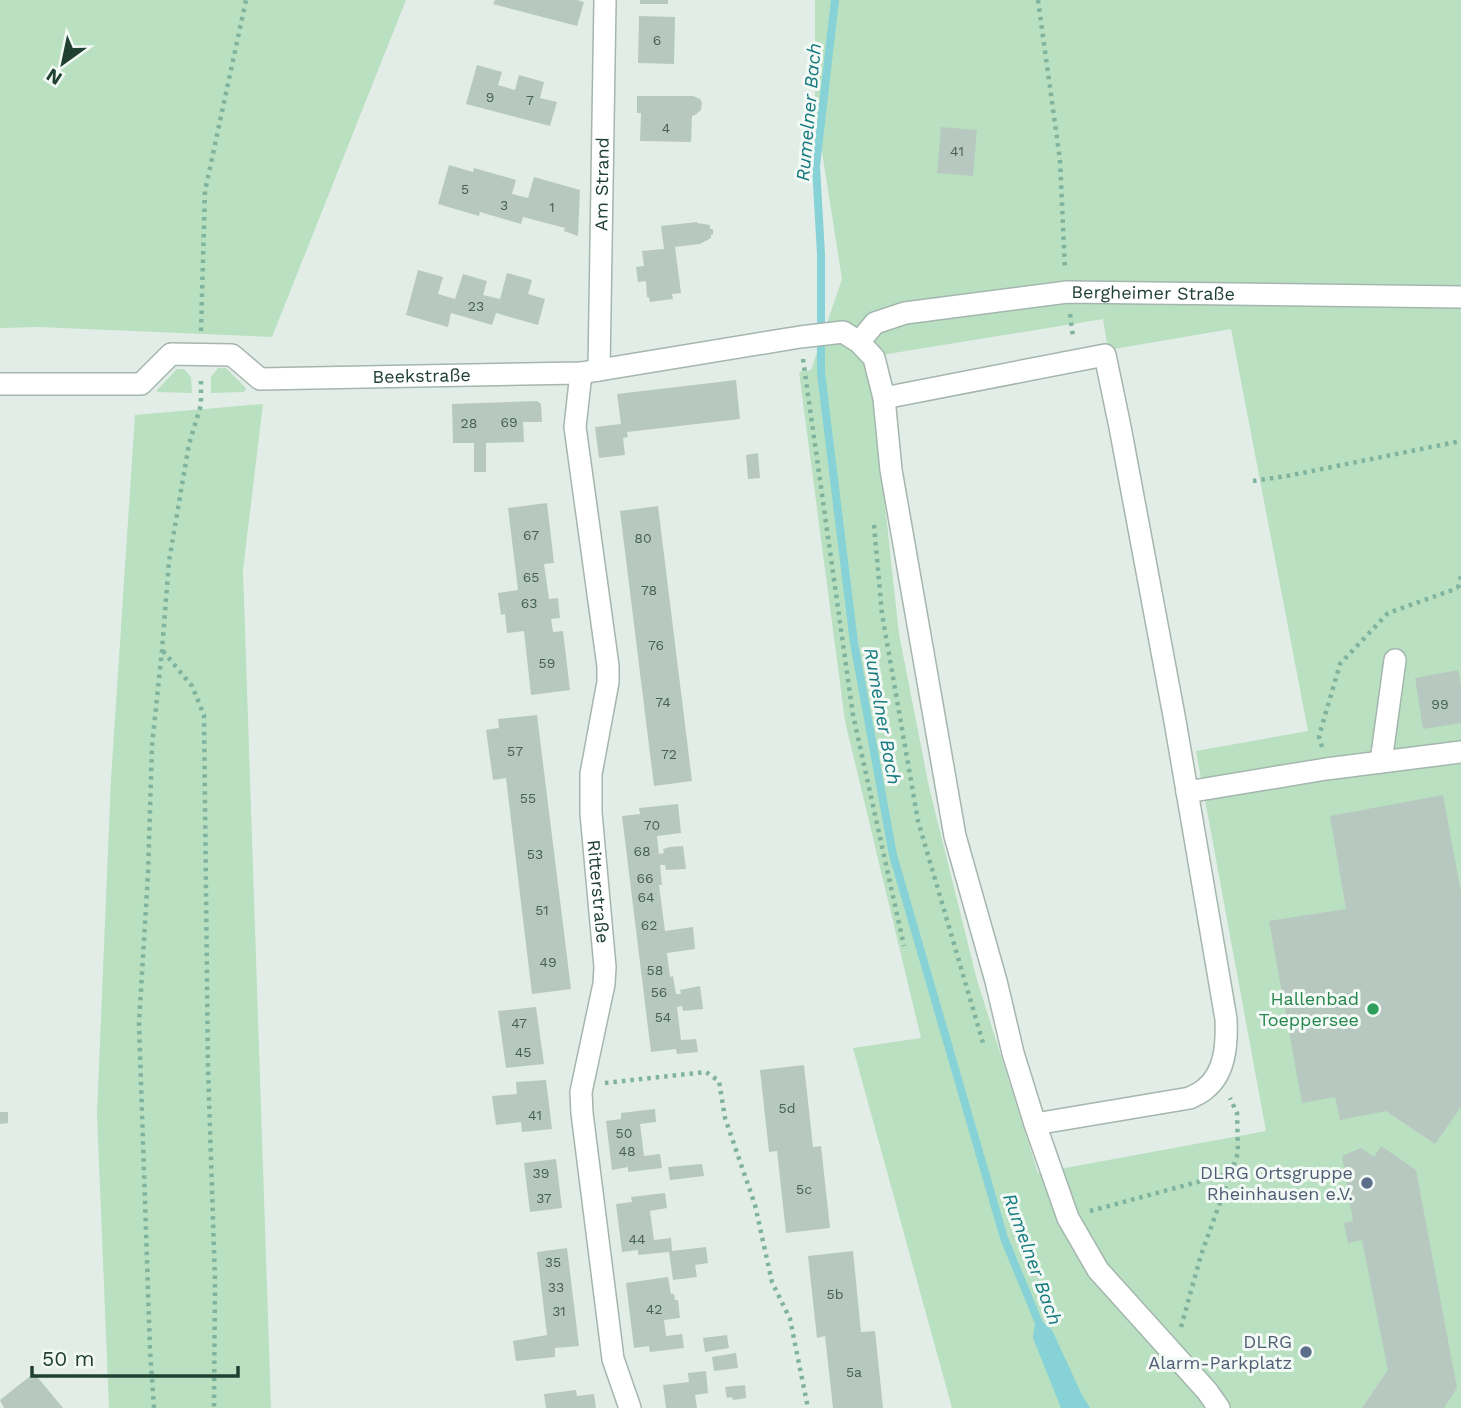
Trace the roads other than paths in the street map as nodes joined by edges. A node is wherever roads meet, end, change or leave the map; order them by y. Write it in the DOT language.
graph roads {
  1 [pos="605,0"];
  2 [pos="1461,297"];
  3 [pos="851,337"];
  4 [pos="590,371"];
  5 [pos="0,384"];
  6 [pos="884,398"];
  7 [pos="1395,660"];
  8 [pos="1461,752"];
  9 [pos="1381,762"];
  10 [pos="1187,792"];
  11 [pos="1035,1124"];
  12 [pos="630,1408"];
  13 [pos="1219,1408"];
  1 -- 4 [label="street, Am Strand"];
  2 -- 3 [label="street, Bergheimer Straße"];
  3 -- 4 [label="street, Beekstraße"];
  3 -- 6 [label="street"];
  4 -- 5 [label="street, Beekstraße"];
  4 -- 12 [label="street, Ritterstraße"];
  6 -- 10 [label="street"];
  6 -- 11 [label="street"];
  7 -- 9 [label="street"];
  8 -- 9 [label="street"];
  9 -- 10 [label="street"];
  10 -- 11 [label="street"];
  11 -- 13 [label="street"];
}
